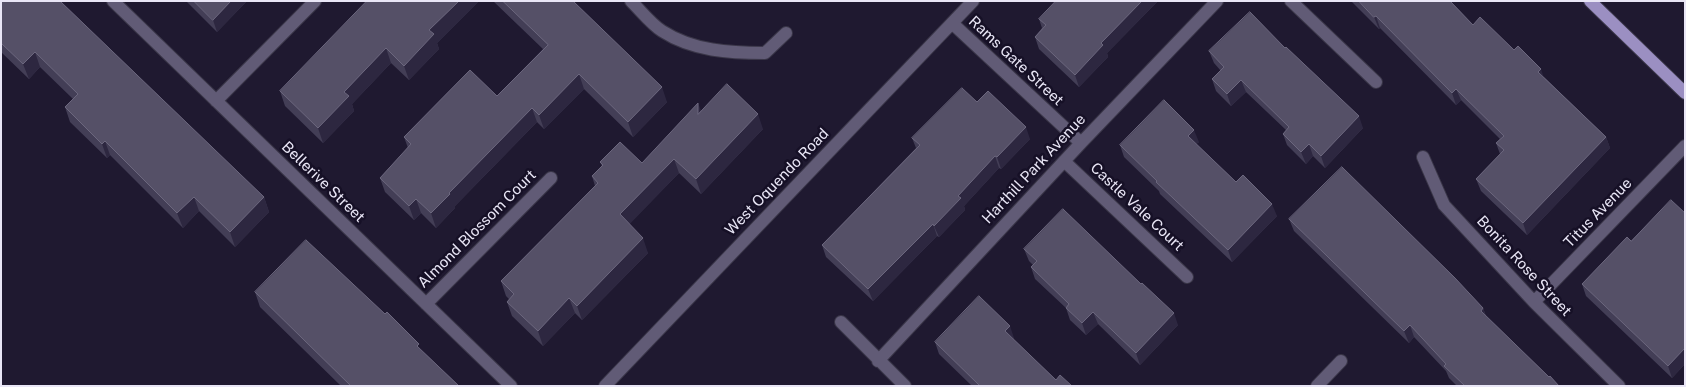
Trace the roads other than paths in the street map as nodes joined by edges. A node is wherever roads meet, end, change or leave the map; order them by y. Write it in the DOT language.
graph roads {
  1 [pos="113,1"];
  2 [pos="315,1"];
  3 [pos="631,1"];
  4 [pos="973,1"];
  5 [pos="1216,1"];
  6 [pos="1291,1"];
  7 [pos="1590,1"];
  8 [pos="952,23"];
  9 [pos="786,33"];
  10 [pos="1376,82"];
  11 [pos="1685,93"];
  12 [pos="216,101"];
  13 [pos="1081,143"];
  14 [pos="1685,146"];
  15 [pos="1423,157"];
  16 [pos="1064,161"];
  17 [pos="552,178"];
  18 [pos="1187,277"];
  19 [pos="1534,302"];
  20 [pos="426,304"];
  21 [pos="841,322"];
  22 [pos="878,361"];
  23 [pos="1340,361"];
  24 [pos="511,386"];
  25 [pos="605,386"];
  26 [pos="905,386"];
  27 [pos="1317,386"];
  28 [pos="1618,386"];
  1 -- 12 [label="street, Bellerive Street"];
  2 -- 12 [label="street"];
  3 -- 9 [label="street"];
  4 -- 8 [label="street, West Oquendo Road"];
  5 -- 13 [label="street, Harthill Park Avenue"];
  6 -- 10 [label="street"];
  7 -- 11 [label="main road"];
  8 -- 13 [label="street, Rams Gate Street"];
  8 -- 25 [label="street, West Oquendo Road"];
  12 -- 20 [label="street, Bellerive Street"];
  13 -- 16 [label="street, Harthill Park Avenue"];
  14 -- 19 [label="street, Titus Avenue"];
  15 -- 19 [label="street, Bonita Rose Street"];
  16 -- 18 [label="street, Castle Vale Court"];
  16 -- 22 [label="street, Harthill Park Avenue"];
  17 -- 20 [label="street, Almond Blossom Court"];
  19 -- 28 [label="street, Bonita Rose Street"];
  20 -- 24 [label="street, Bellerive Street"];
  21 -- 22 [label="street"];
  22 -- 26 [label="street"];
  23 -- 27 [label="street"];
}
